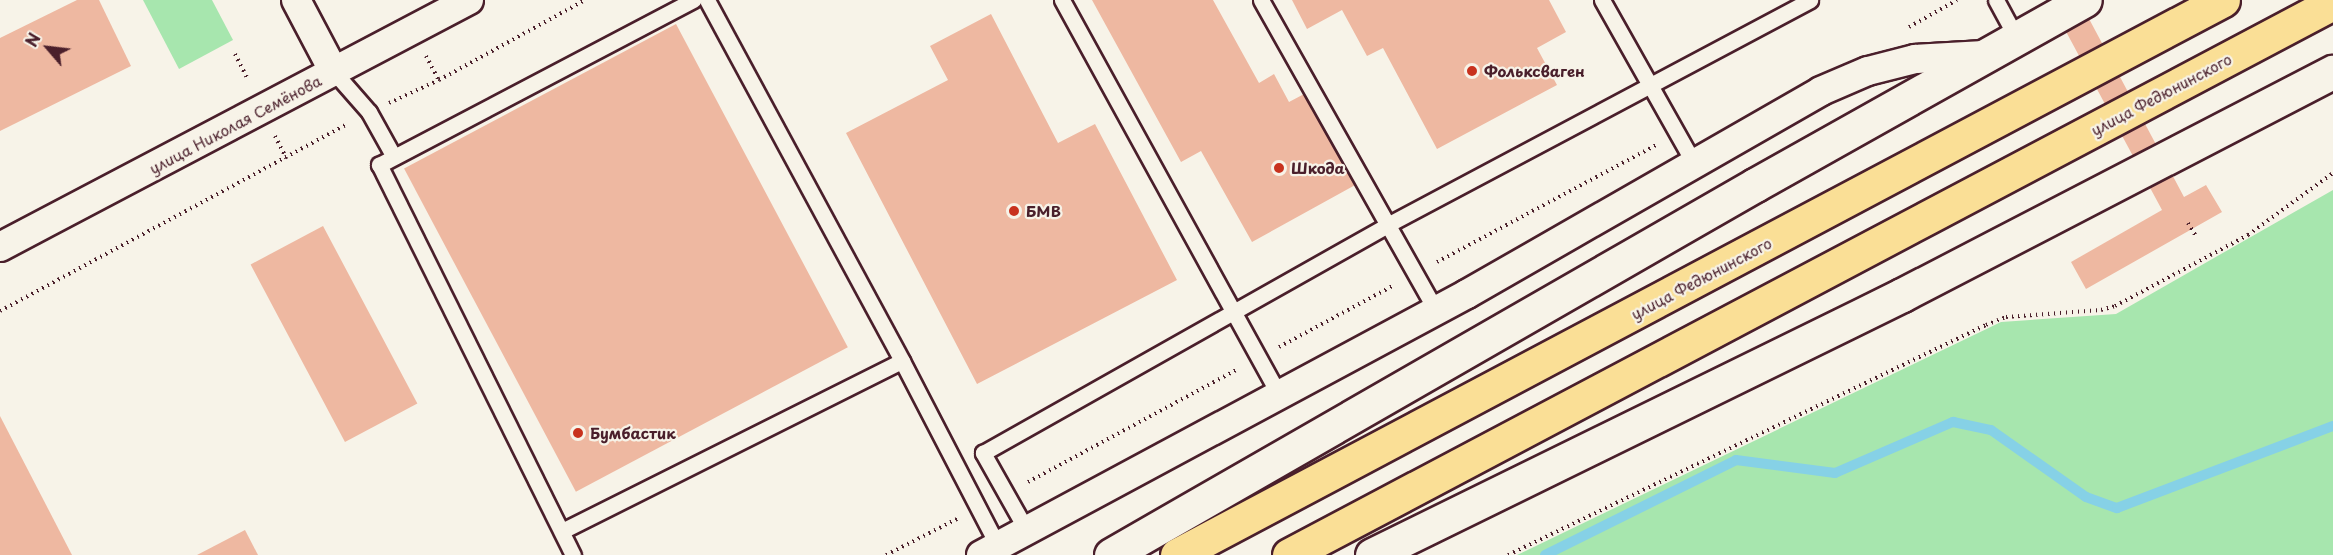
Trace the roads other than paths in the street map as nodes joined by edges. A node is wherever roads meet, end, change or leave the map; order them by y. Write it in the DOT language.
graph roads {
  1 [pos="296,0"];
  2 [pos="469,0"];
  3 [pos="693,0"];
  4 [pos="707,0"];
  5 [pos="1062,0"];
  6 [pos="1261,0"];
  7 [pos="1602,0"];
  8 [pos="1810,0"];
  9 [pos="1996,0"];
  10 [pos="2085,0"];
  11 [pos="2223,0"];
  12 [pos="2333,3"];
  13 [pos="2016,37"];
  14 [pos="1984,55"];
  15 [pos="334,72"];
  16 [pos="2333,72"];
  17 [pos="1650,86"];
  18 [pos="394,157"];
  19 [pos="1694,163"];
  20 [pos="1389,224"];
  21 [pos="0,247"];
  22 [pos="1436,310"];
  23 [pos="1234,312"];
  24 [pos="902,361"];
  25 [pos="1279,395"];
  26 [pos="562,531"];
  27 [pos="1027,531"];
  28 [pos="989,550"];
  29 [pos="573,555"];
  30 [pos="1111,555"];
  31 [pos="1177,555"];
  32 [pos="1289,555"];
  33 [pos="1372,555"];
  1 -- 15 [label="street"];
  2 -- 15 [label="street, улица Николая Семёнова"];
  3 -- 18 [label="lane"];
  4 -- 24 [label="lane"];
  5 -- 23 [label="lane"];
  6 -- 20 [label="lane"];
  7 -- 17 [label="lane"];
  8 -- 17 [label="lane"];
  9 -- 13 [label="lane"];
  10 -- 13 [label="main road"];
  11 -- 31 [label="highway, улица Федюнинского"];
  12 -- 32 [label="highway, улица Федюнинского"];
  13 -- 14 [label="main road"];
  14 -- 19 [label="street"];
  14 -- 30 [label="main road"];
  15 -- 18 [label="lane"];
  15 -- 21 [label="street, улица Николая Семёнова"];
  16 -- 33 [label="main road"];
  17 -- 19 [label="lane"];
  17 -- 20 [label="lane"];
  18 -- 26 [label="lane"];
  19 -- 22 [label="street"];
  20 -- 22 [label="lane"];
  20 -- 23 [label="lane"];
  22 -- 25 [label="street"];
  23 -- 25 [label="lane"];
  23 -- 27 [label="lane"];
  24 -- 26 [label="lane"];
  24 -- 28 [label="lane"];
  25 -- 27 [label="street"];
  26 -- 29 [label="lane"];
  27 -- 28 [label="street"];
}
